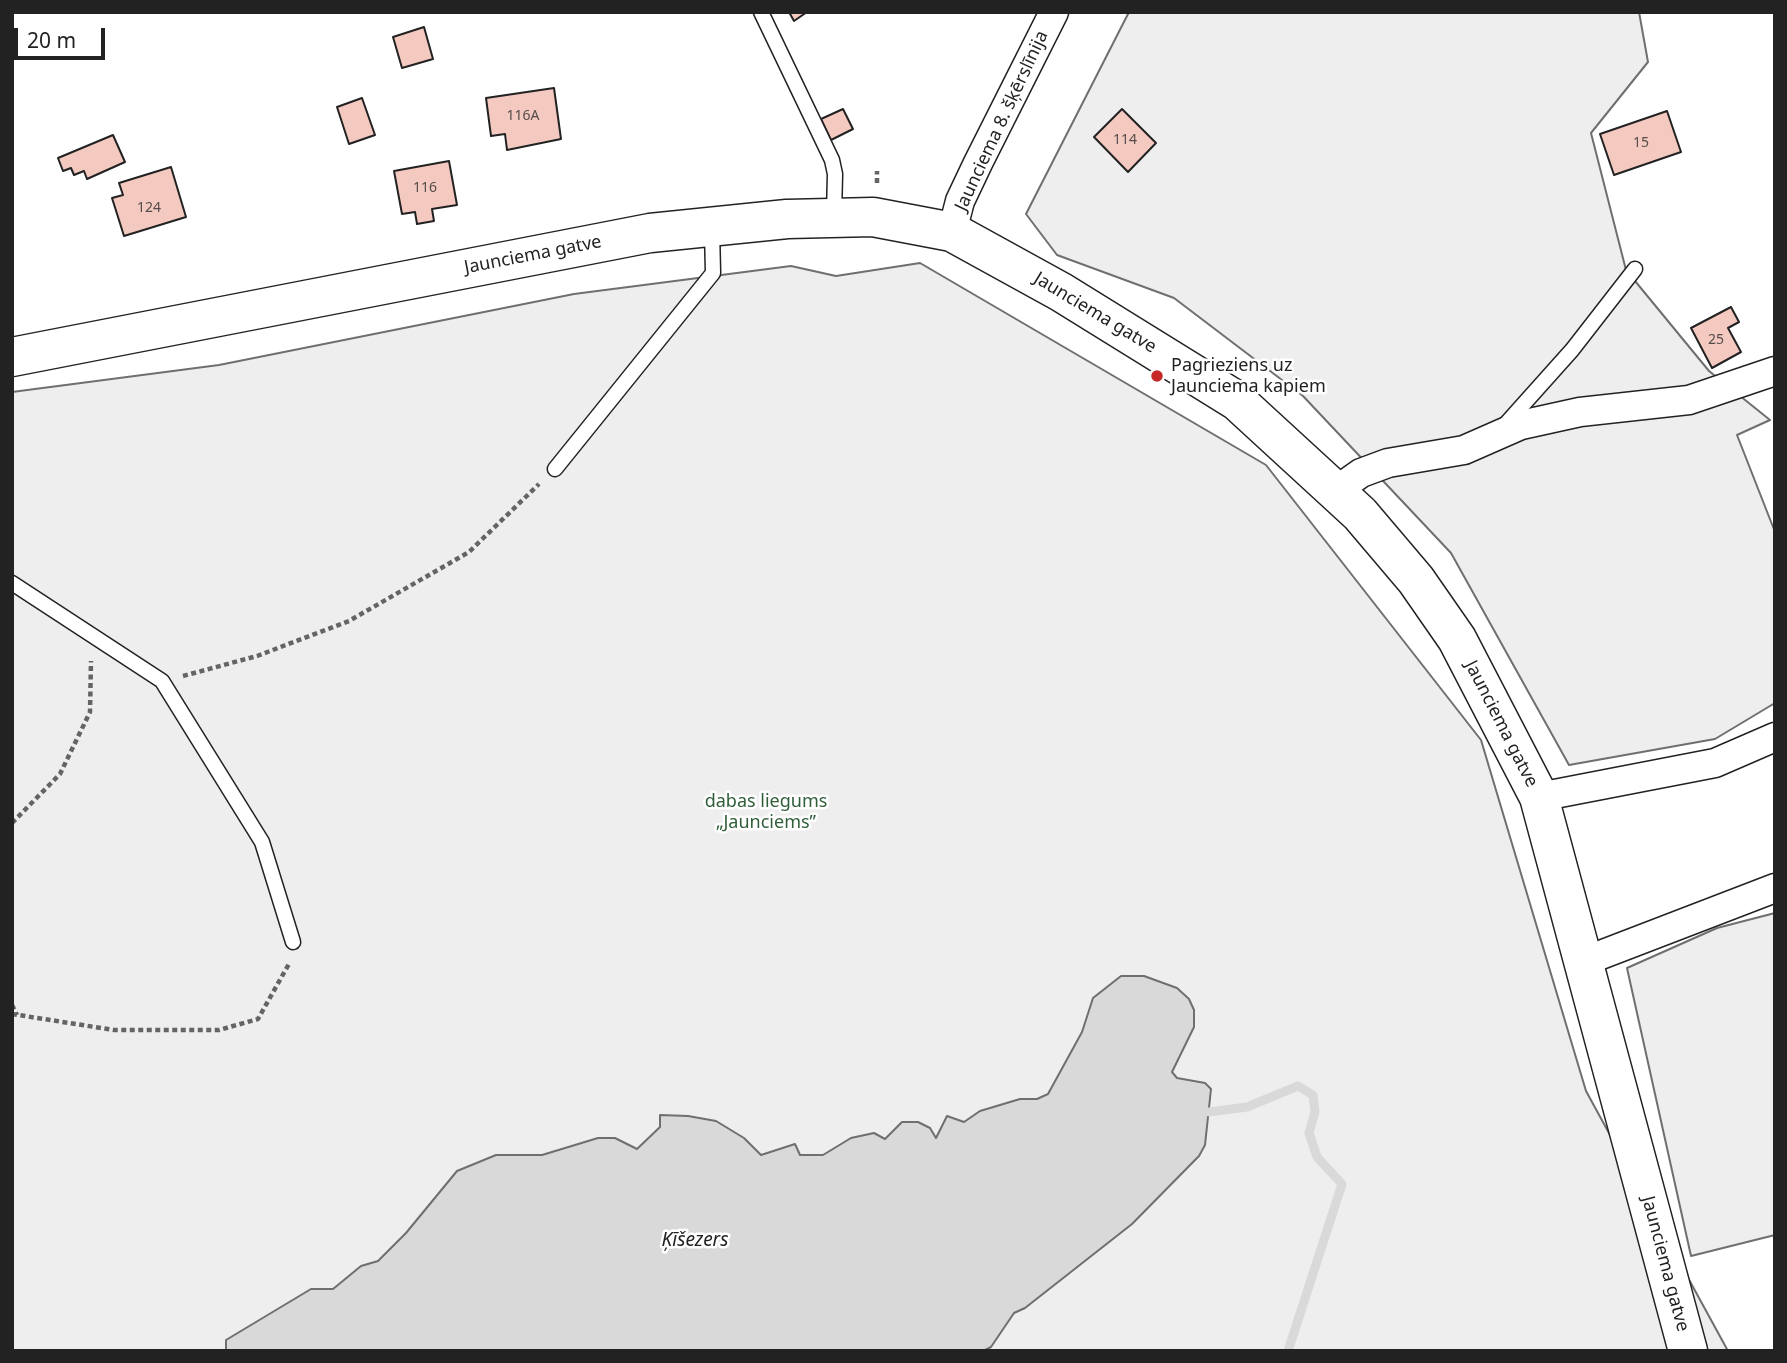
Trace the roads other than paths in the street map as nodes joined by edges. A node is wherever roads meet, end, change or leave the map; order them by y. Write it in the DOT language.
graph roads {
  1 [pos="761,12"];
  2 [pos="1054,12"];
  3 [pos="834,217"];
  4 [pos="712,226"];
  5 [pos="952,232"];
  6 [pos="1635,270"];
  7 [pos="12,357"];
  8 [pos="1775,371"];
  9 [pos="1496,434"];
  10 [pos="555,469"];
  11 [pos="1338,490"];
  12 [pos="12,583"];
  13 [pos="1775,737"];
  14 [pos="1539,797"];
  15 [pos="1775,888"];
  16 [pos="293,942"];
  17 [pos="1585,961"];
  18 [pos="1688,1351"];
  1 -- 3 [label="lane"];
  2 -- 5 [label="street, Jaunciema 8. šķērslīnija"];
  3 -- 4 [label="main road, Jaunciema gatve"];
  3 -- 5 [label="main road, Jaunciema gatve"];
  4 -- 7 [label="main road, Jaunciema gatve"];
  4 -- 10 [label="lane"];
  5 -- 11 [label="main road, Jaunciema gatve"];
  6 -- 9 [label="lane"];
  8 -- 9 [label="street"];
  9 -- 11 [label="street"];
  11 -- 14 [label="main road, Jaunciema gatve"];
  12 -- 16 [label="lane"];
  13 -- 14 [label="street"];
  14 -- 17 [label="main road, Jaunciema gatve"];
  15 -- 17 [label="street"];
  17 -- 18 [label="main road, Jaunciema gatve"];
}
